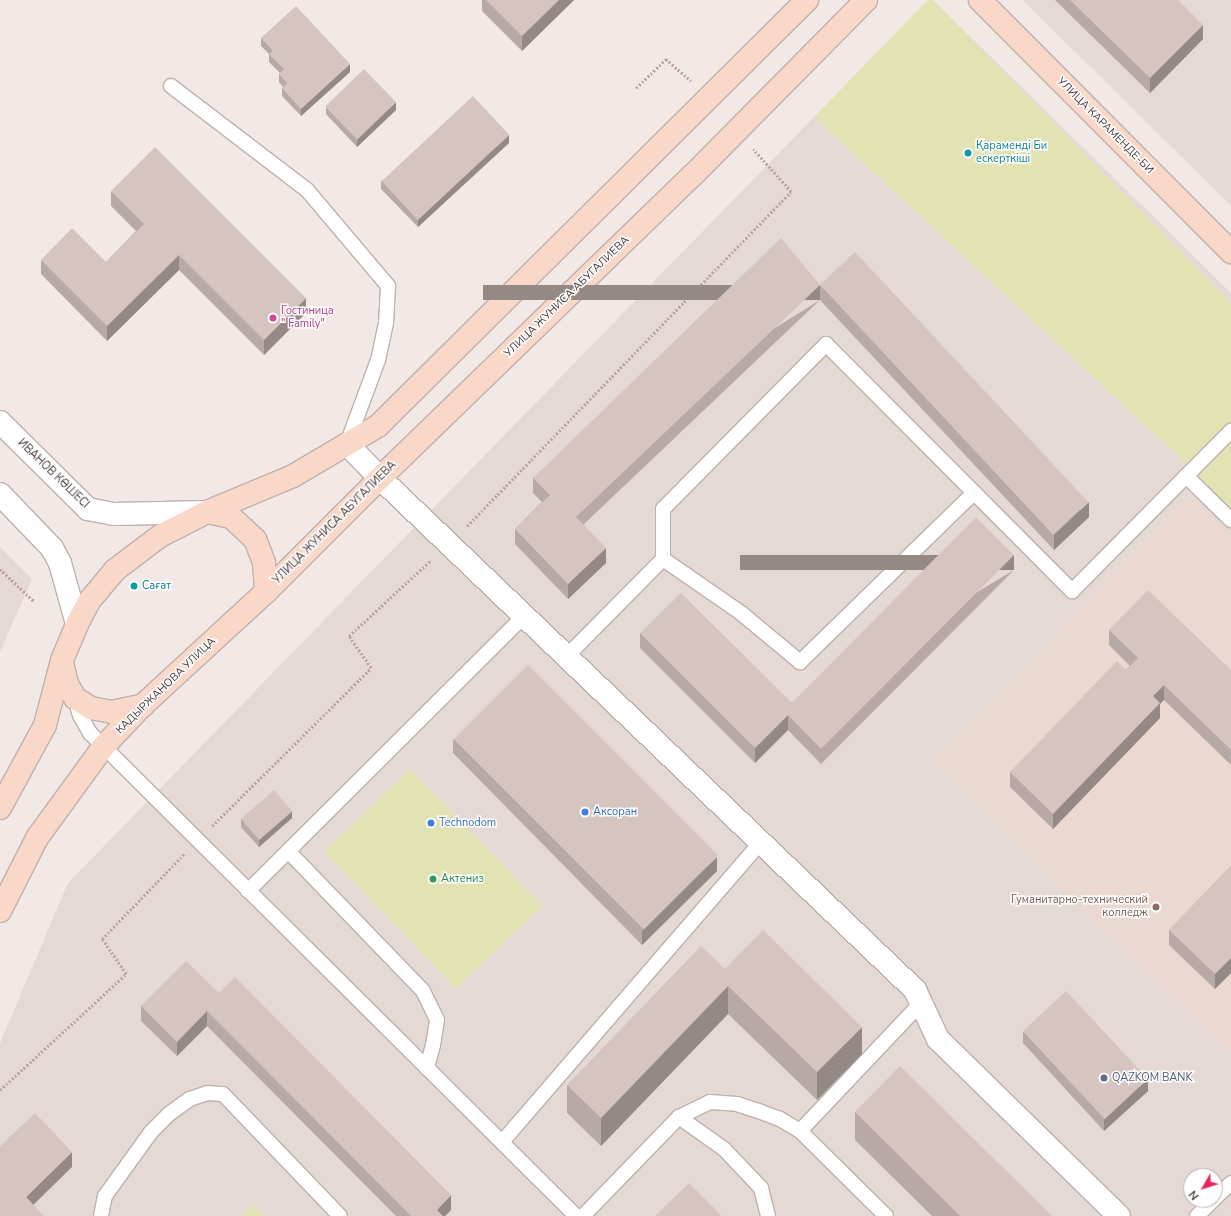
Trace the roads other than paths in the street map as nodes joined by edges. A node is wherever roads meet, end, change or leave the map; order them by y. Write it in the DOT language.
graph roads {
  1 [pos="807,0"];
  2 [pos="866,0"];
  3 [pos="980,0"];
  4 [pos="171,86"];
  5 [pos="1231,252"];
  6 [pos="0,422"];
  7 [pos="1231,431"];
  8 [pos="347,444"];
  9 [pos="1186,476"];
  10 [pos="380,478"];
  11 [pos="974,493"];
  12 [pos="0,494"];
  13 [pos="207,512"];
  14 [pos="1231,520"];
  15 [pos="663,559"];
  16 [pos="266,592"];
  17 [pos="524,616"];
  18 [pos="77,624"];
  19 [pos="566,657"];
  20 [pos="62,660"];
  21 [pos="75,698"];
  22 [pos="143,705"];
  23 [pos="103,747"];
  24 [pos="0,808"];
  25 [pos="760,842"];
  26 [pos="288,851"];
  27 [pos="248,891"];
  28 [pos="0,911"];
  29 [pos="921,1003"];
  30 [pos="427,1068"];
  31 [pos="679,1117"];
  32 [pos="800,1131"];
  33 [pos="502,1142"];
  34 [pos="1231,1183"];
  35 [pos="1223,1191"];
  36 [pos="1205,1208"];
  37 [pos="102,1216"];
  38 [pos="340,1216"];
  39 [pos="576,1216"];
  40 [pos="583,1216"];
  41 [pos="768,1216"];
  42 [pos="886,1216"];
  43 [pos="1119,1216"];
  44 [pos="1197,1216"];
  1 -- 8 [label="main road"];
  2 -- 10 [label="main road, УЛИЦА ЖУНИСА АБУГАЛИЕВА"];
  3 -- 5 [label="main road, УЛИЦА КАРАМЕНДЕ-БИ"];
  4 -- 8 [label="lane"];
  6 -- 13 [label="street, ИВАНОВ КӨШЕСІ"];
  7 -- 9 [label="lane"];
  8 -- 10 [label="street"];
  8 -- 13 [label="main road"];
  9 -- 11 [label="lane"];
  9 -- 14 [label="lane"];
  10 -- 16 [label="main road, УЛИЦА ЖУНИСА АБУГАЛИЕВА"];
  10 -- 17 [label="street"];
  11 -- 15 [label="lane"];
  11 -- 15 [label="lane"];
  12 -- 18 [label="street"];
  13 -- 16 [label="main road"];
  13 -- 18 [label="main road"];
  15 -- 19 [label="lane"];
  16 -- 22 [label="main road, КАДЫРЖАНОВА УЛИЦА"];
  17 -- 19 [label="street"];
  17 -- 26 [label="lane"];
  18 -- 20 [label="main road"];
  19 -- 25 [label="street"];
  20 -- 21 [label="main road"];
  20 -- 24 [label="main road"];
  21 -- 22 [label="main road"];
  21 -- 23 [label="lane"];
  22 -- 23 [label="main road, КАДЫРЖАНОВА УЛИЦА"];
  23 -- 27 [label="lane"];
  23 -- 28 [label="main road, КАДЫРЖАНОВА УЛИЦА"];
  25 -- 29 [label="street"];
  25 -- 33 [label="lane"];
  26 -- 27 [label="lane"];
  26 -- 30 [label="lane"];
  27 -- 30 [label="lane"];
  29 -- 32 [label="lane"];
  29 -- 43 [label="street"];
  30 -- 33 [label="lane"];
  31 -- 32 [label="lane"];
  31 -- 40 [label="lane"];
  31 -- 41 [label="lane"];
  32 -- 42 [label="lane"];
  33 -- 39 [label="lane"];
  34 -- 35 [label="lane"];
  36 -- 44 [label="lane"];
  37 -- 38 [label="lane"];
}
